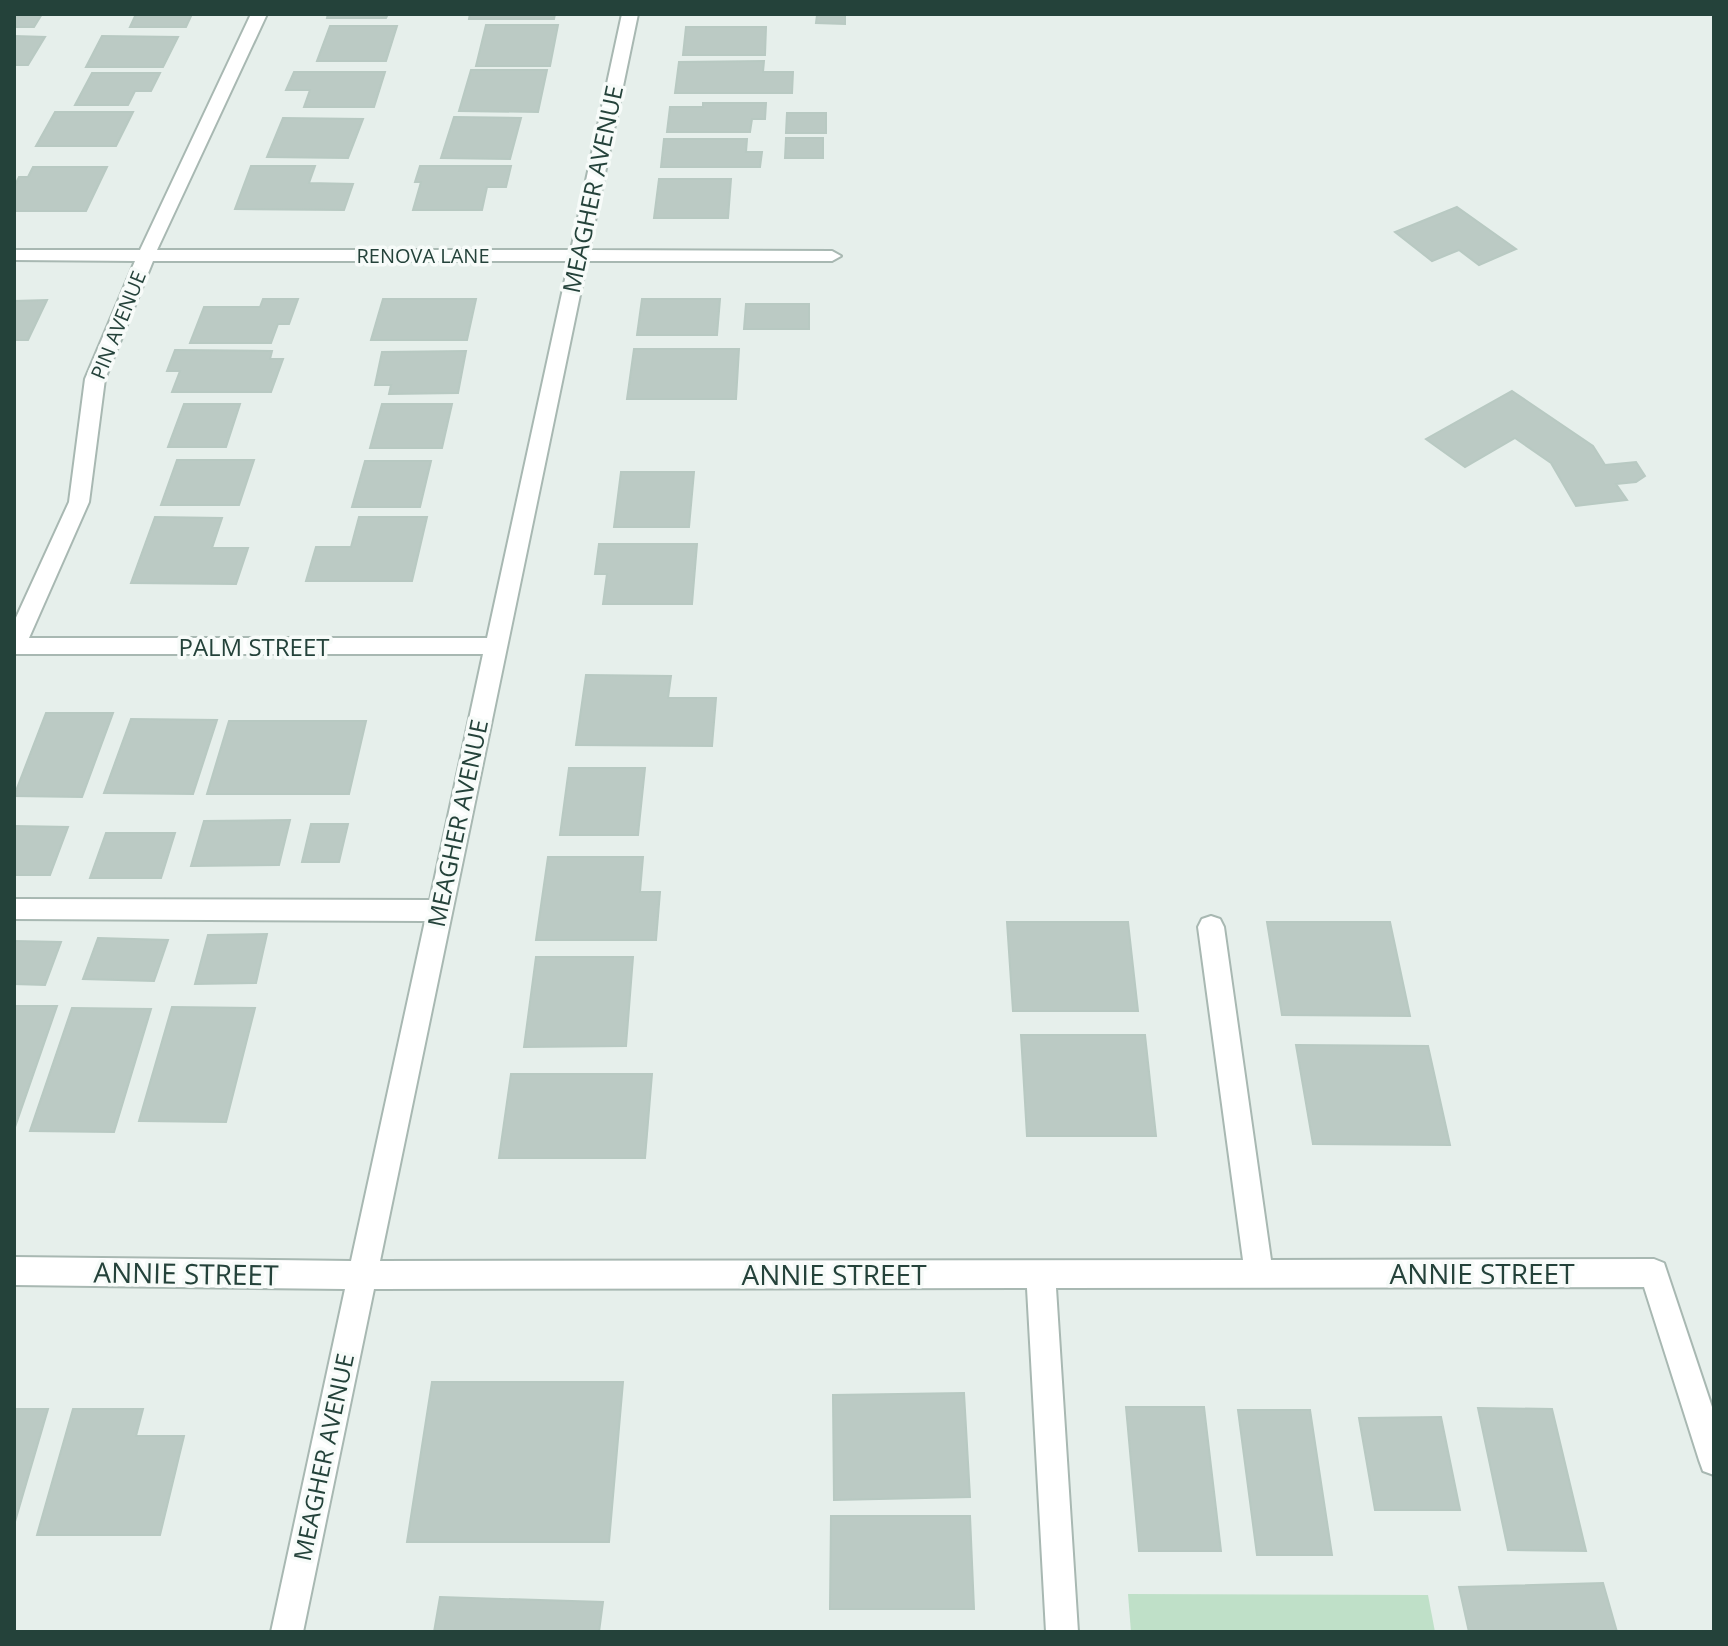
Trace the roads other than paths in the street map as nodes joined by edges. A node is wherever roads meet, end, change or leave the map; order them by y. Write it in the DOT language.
graph roads {
  1 [pos="259,14"];
  2 [pos="630,14"];
  3 [pos="14,255"];
  4 [pos="146,255"];
  5 [pos="578,255"];
  6 [pos="832,256"];
  7 [pos="14,646"];
  8 [pos="494,646"];
  9 [pos="14,909"];
  10 [pos="438,911"];
  11 [pos="1211,927"];
  12 [pos="14,1271"];
  13 [pos="1041,1274"];
  14 [pos="1259,1274"];
  15 [pos="360,1275"];
  16 [pos="1714,1460"];
  17 [pos="287,1632"];
  18 [pos="1062,1632"];
  1 -- 4 [label="street, PIN AVENUE"];
  2 -- 5 [label="street, MEAGHER AVENUE"];
  3 -- 4 [label="street, RENOVA LANE"];
  4 -- 5 [label="street, RENOVA LANE"];
  4 -- 7 [label="street, PIN AVENUE"];
  5 -- 6 [label="street, RENOVA LANE"];
  5 -- 8 [label="street, MEAGHER AVENUE"];
  7 -- 8 [label="street, PALM STREET"];
  8 -- 10 [label="street, MEAGHER AVENUE"];
  9 -- 10 [label="street"];
  10 -- 15 [label="street, MEAGHER AVENUE"];
  11 -- 14 [label="street"];
  12 -- 15 [label="street, ANNIE STREET"];
  13 -- 14 [label="street, ANNIE STREET"];
  13 -- 15 [label="street, ANNIE STREET"];
  13 -- 18 [label="street"];
  14 -- 16 [label="street, ANNIE STREET"];
  15 -- 17 [label="street, MEAGHER AVENUE"];
}
